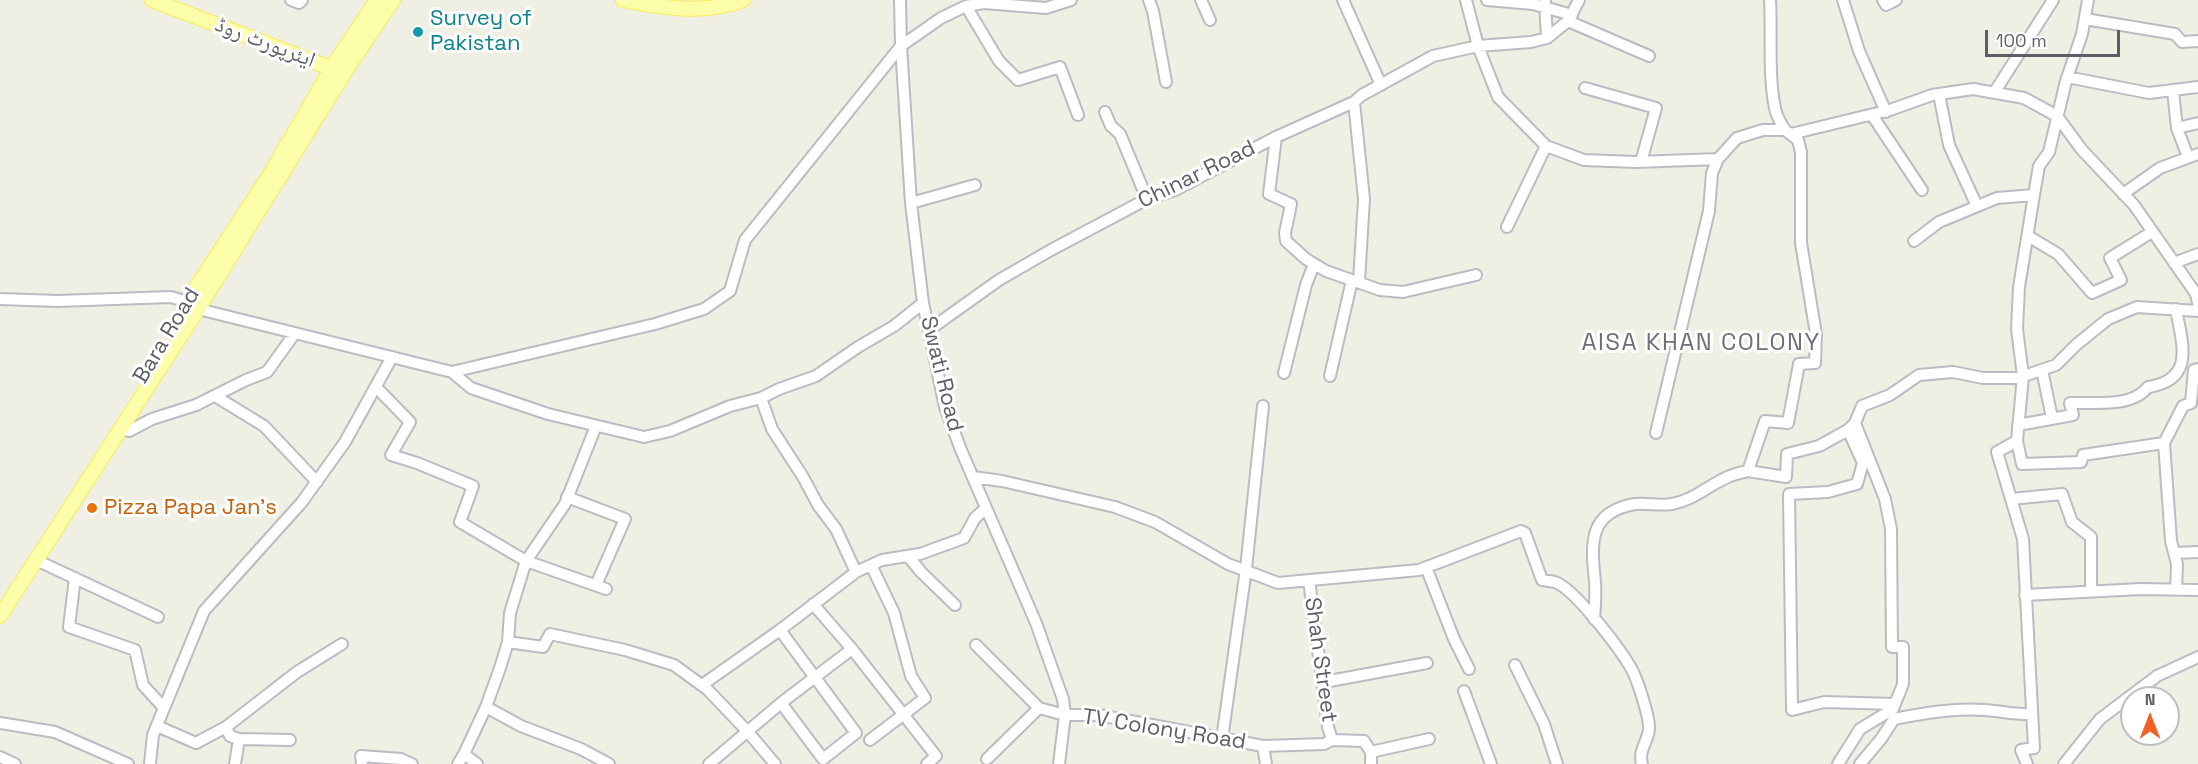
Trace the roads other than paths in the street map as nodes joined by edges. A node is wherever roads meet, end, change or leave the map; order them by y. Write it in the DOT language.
graph roads {
  1 [pos="152,0"];
  2 [pos="291,0"];
  3 [pos="302,0"];
  4 [pos="377,0"];
  5 [pos="393,0"];
  6 [pos="623,0"];
  7 [pos="743,0"];
  8 [pos="900,0"];
  9 [pos="1071,0"];
  10 [pos="1149,0"];
  11 [pos="1201,0"];
  12 [pos="1343,0"];
  13 [pos="1466,0"];
  14 [pos="1487,0"];
  15 [pos="1579,0"];
  16 [pos="1770,0"];
  17 [pos="1843,0"];
  18 [pos="1883,0"];
  19 [pos="1896,0"];
  20 [pos="2053,0"];
  21 [pos="2088,0"];
  22 [pos="985,2"];
  23 [pos="1545,4"];
  24 [pos="966,6"];
  25 [pos="1570,18"];
  26 [pos="2085,19"];
  27 [pos="1210,20"];
  28 [pos="1547,38"];
  29 [pos="2198,41"];
  30 [pos="901,46"];
  31 [pos="1478,46"];
  32 [pos="1649,56"];
  33 [pos="338,71"];
  34 [pos="2067,77"];
  35 [pos="1166,82"];
  36 [pos="1381,85"];
  37 [pos="2198,87"];
  38 [pos="1586,88"];
  39 [pos="2173,91"];
  40 [pos="1994,93"];
  41 [pos="1939,94"];
  42 [pos="1354,102"];
  43 [pos="1105,112"];
  44 [pos="1886,112"];
  45 [pos="1078,115"];
  46 [pos="1872,115"];
  47 [pos="2057,116"];
  48 [pos="2198,123"];
  49 [pos="2177,128"];
  50 [pos="1788,132"];
  51 [pos="1276,136"];
  52 [pos="1546,146"];
  53 [pos="2193,156"];
  54 [pos="1718,159"];
  55 [pos="1641,162"];
  56 [pos="975,185"];
  57 [pos="1922,190"];
  58 [pos="2123,194"];
  59 [pos="2034,195"];
  60 [pos="1147,199"];
  61 [pos="911,203"];
  62 [pos="1977,206"];
  63 [pos="1507,227"];
  64 [pos="2152,232"];
  65 [pos="2028,236"];
  66 [pos="1914,241"];
  67 [pos="2198,254"];
  68 [pos="2174,263"];
  69 [pos="1314,264"];
  70 [pos="1476,275"];
  71 [pos="1356,281"];
  72 [pos="2197,298"];
  73 [pos="0,299"];
  74 [pos="924,303"];
  75 [pos="193,308"];
  76 [pos="2176,309"];
  77 [pos="2198,310"];
  78 [pos="929,330"];
  79 [pos="295,333"];
  80 [pos="392,357"];
  81 [pos="2198,369"];
  82 [pos="2042,370"];
  83 [pos="452,372"];
  84 [pos="1284,373"];
  85 [pos="1330,376"];
  86 [pos="2023,376"];
  87 [pos="376,387"];
  88 [pos="215,396"];
  89 [pos="761,398"];
  90 [pos="1263,406"];
  91 [pos="2052,418"];
  92 [pos="2018,425"];
  93 [pos="596,426"];
  94 [pos="1851,427"];
  95 [pos="120,428"];
  96 [pos="1656,433"];
  97 [pos="2017,441"];
  98 [pos="2164,442"];
  99 [pos="1748,471"];
  100 [pos="973,477"];
  101 [pos="317,482"];
  102 [pos="567,497"];
  103 [pos="2011,500"];
  104 [pos="986,508"];
  105 [pos="64,510"];
  106 [pos="2198,552"];
  107 [pos="2174,553"];
  108 [pos="908,556"];
  109 [pos="36,560"];
  110 [pos="526,561"];
  111 [pos="871,565"];
  112 [pos="1426,567"];
  113 [pos="1246,569"];
  114 [pos="856,572"];
  115 [pos="75,578"];
  116 [pos="1309,580"];
  117 [pos="2176,590"];
  118 [pos="2198,590"];
  119 [pos="2091,591"];
  120 [pos="2025,595"];
  121 [pos="0,602"];
  122 [pos="813,604"];
  123 [pos="955,605"];
  124 [pos="0,616"];
  125 [pos="158,617"];
  126 [pos="1594,618"];
  127 [pos="780,630"];
  128 [pos="508,642"];
  129 [pos="342,644"];
  130 [pos="976,645"];
  131 [pos="852,649"];
  132 [pos="2198,657"];
  133 [pos="1427,663"];
  134 [pos="1515,665"];
  135 [pos="1469,669"];
  136 [pos="814,678"];
  137 [pos="1323,682"];
  138 [pos="702,685"];
  139 [pos="1464,691"];
  140 [pos="781,703"];
  141 [pos="1895,704"];
  142 [pos="486,707"];
  143 [pos="164,708"];
  144 [pos="1040,708"];
  145 [pos="2032,714"];
  146 [pos="904,715"];
  147 [pos="1065,715"];
  148 [pos="0,723"];
  149 [pos="157,726"];
  150 [pos="226,727"];
  151 [pos="748,732"];
  152 [pos="239,739"];
  153 [pos="1222,739"];
  154 [pos="1429,739"];
  155 [pos="290,740"];
  156 [pos="870,740"];
  157 [pos="1332,740"];
  158 [pos="1263,746"];
  159 [pos="1371,752"];
  160 [pos="464,754"];
  161 [pos="0,757"];
  162 [pos="987,759"];
  163 [pos="15,764"];
  164 [pos="128,764"];
  165 [pos="150,764"];
  166 [pos="235,764"];
  167 [pos="363,764"];
  168 [pos="412,764"];
  169 [pos="458,764"];
  170 [pos="477,764"];
  171 [pos="609,764"];
  172 [pos="709,764"];
  173 [pos="776,764"];
  174 [pos="927,764"];
  175 [pos="1059,764"];
  176 [pos="1266,764"];
  177 [pos="1371,764"];
  178 [pos="1491,764"];
  179 [pos="1557,764"];
  180 [pos="1642,764"];
  181 [pos="1838,764"];
  182 [pos="1860,764"];
  183 [pos="2027,764"];
  184 [pos="2064,764"];
  1 -- 33 [label="main road, ایئرپورٹ روڈ"];
  2 -- 3 [label="street"];
  4 -- 33 [label="main road"];
  5 -- 33 [label="main road"];
  6 -- 7 [label="main road"];
  8 -- 30 [label="street, Swati Road"];
  9 -- 22 [label="street"];
  10 -- 35 [label="street"];
  11 -- 27 [label="street"];
  12 -- 36 [label="street"];
  13 -- 31 [label="street"];
  14 -- 23 [label="street"];
  15 -- 25 [label="street"];
  16 -- 50 [label="street"];
  17 -- 44 [label="street"];
  18 -- 19 [label="street"];
  20 -- 40 [label="street"];
  21 -- 26 [label="street"];
  22 -- 24 [label="street"];
  23 -- 25 [label="street"];
  23 -- 28 [label="street"];
  24 -- 30 [label="street"];
  24 -- 45 [label="street"];
  25 -- 28 [label="street"];
  25 -- 32 [label="street"];
  26 -- 29 [label="street"];
  26 -- 34 [label="street"];
  28 -- 31 [label="street, Chinar Road"];
  30 -- 61 [label="street, Swati Road"];
  30 -- 83 [label="street"];
  31 -- 36 [label="street, Chinar Road"];
  31 -- 52 [label="street"];
  33 -- 75 [label="main road, Bara Road"];
  34 -- 39 [label="street"];
  34 -- 47 [label="street"];
  36 -- 42 [label="street, Chinar Road"];
  37 -- 39 [label="street"];
  38 -- 55 [label="street"];
  39 -- 49 [label="street"];
  40 -- 41 [label="street"];
  40 -- 47 [label="street"];
  41 -- 44 [label="street"];
  41 -- 62 [label="street"];
  42 -- 51 [label="street, Chinar Road"];
  42 -- 71 [label="street"];
  43 -- 60 [label="street"];
  44 -- 46 [label="street"];
  46 -- 50 [label="street"];
  46 -- 57 [label="street"];
  47 -- 58 [label="street"];
  47 -- 59 [label="street"];
  48 -- 49 [label="street"];
  49 -- 53 [label="street"];
  50 -- 54 [label="street"];
  50 -- 99 [label="street"];
  51 -- 60 [label="street, Chinar Road"];
  51 -- 69 [label="street"];
  52 -- 55 [label="street"];
  52 -- 63 [label="street"];
  53 -- 58 [label="street"];
  54 -- 55 [label="street"];
  54 -- 96 [label="street"];
  56 -- 61 [label="street"];
  58 -- 64 [label="street"];
  59 -- 62 [label="street"];
  59 -- 65 [label="street"];
  60 -- 78 [label="street, Chinar Road"];
  61 -- 74 [label="street, Swati Road"];
  62 -- 66 [label="street"];
  64 -- 65 [label="street"];
  64 -- 68 [label="street"];
  65 -- 86 [label="street"];
  67 -- 68 [label="street"];
  68 -- 72 [label="street"];
  69 -- 71 [label="street"];
  69 -- 84 [label="street"];
  70 -- 71 [label="street"];
  71 -- 85 [label="street"];
  73 -- 75 [label="street"];
  74 -- 78 [label="street, Swati Road"];
  74 -- 89 [label="street"];
  75 -- 79 [label="street"];
  75 -- 95 [label="main road"];
  75 -- 105 [label="main road, Bara Road"];
  76 -- 77 [label="street"];
  76 -- 82 [label="street"];
  76 -- 91 [label="street"];
  78 -- 100 [label="street, Swati Road"];
  79 -- 80 [label="street"];
  79 -- 88 [label="street"];
  80 -- 83 [label="street"];
  80 -- 87 [label="street"];
  81 -- 98 [label="street"];
  82 -- 86 [label="street"];
  82 -- 91 [label="street"];
  83 -- 93 [label="street"];
  86 -- 92 [label="street"];
  86 -- 94 [label="street"];
  87 -- 101 [label="street"];
  87 -- 110 [label="street"];
  88 -- 95 [label="street"];
  88 -- 101 [label="street"];
  89 -- 93 [label="street"];
  89 -- 114 [label="street"];
  90 -- 113 [label="street"];
  91 -- 92 [label="street"];
  92 -- 97 [label="street"];
  93 -- 102 [label="street"];
  94 -- 99 [label="street"];
  94 -- 141 [label="street"];
  94 -- 141 [label="street"];
  95 -- 105 [label="main road"];
  97 -- 98 [label="street"];
  97 -- 103 [label="street"];
  98 -- 107 [label="street"];
  99 -- 126 [label="street"];
  100 -- 104 [label="street, Swati Road"];
  100 -- 113 [label="street"];
  101 -- 143 [label="street"];
  102 -- 110 [label="street"];
  102 -- 110 [label="street"];
  103 -- 119 [label="street"];
  103 -- 120 [label="street"];
  104 -- 108 [label="street"];
  104 -- 147 [label="street, Swati Road"];
  105 -- 109 [label="main road"];
  105 -- 121 [label="main road, Bara Road"];
  106 -- 107 [label="street"];
  107 -- 117 [label="street"];
  108 -- 111 [label="street"];
  108 -- 123 [label="street"];
  109 -- 115 [label="street"];
  109 -- 124 [label="main road"];
  110 -- 128 [label="street"];
  111 -- 114 [label="street"];
  111 -- 146 [label="street"];
  112 -- 116 [label="street"];
  112 -- 126 [label="street"];
  112 -- 135 [label="street"];
  113 -- 116 [label="street"];
  113 -- 153 [label="street"];
  114 -- 122 [label="street"];
  115 -- 125 [label="street"];
  115 -- 143 [label="street"];
  116 -- 137 [label="street, Shah Street"];
  117 -- 118 [label="street"];
  117 -- 119 [label="street"];
  119 -- 120 [label="street"];
  120 -- 145 [label="street"];
  122 -- 127 [label="street"];
  122 -- 131 [label="street"];
  126 -- 180 [label="street"];
  127 -- 136 [label="street"];
  127 -- 138 [label="street"];
  128 -- 138 [label="street"];
  128 -- 142 [label="street"];
  129 -- 150 [label="street"];
  130 -- 144 [label="street"];
  131 -- 136 [label="street"];
  131 -- 146 [label="street"];
  132 -- 184 [label="street"];
  133 -- 137 [label="street"];
  134 -- 179 [label="street"];
  136 -- 140 [label="street"];
  136 -- 140 [label="street"];
  137 -- 157 [label="street, Shah Street"];
  138 -- 151 [label="street"];
  139 -- 178 [label="street"];
  140 -- 151 [label="street"];
  141 -- 181 [label="street"];
  142 -- 160 [label="street"];
  142 -- 171 [label="street"];
  143 -- 149 [label="street"];
  144 -- 147 [label="street, TV Colony Road"];
  144 -- 162 [label="street"];
  145 -- 182 [label="street"];
  145 -- 183 [label="street"];
  146 -- 156 [label="street"];
  146 -- 174 [label="street"];
  147 -- 153 [label="street, TV Colony Road"];
  147 -- 175 [label="street, Swati Road"];
  148 -- 164 [label="street"];
  149 -- 150 [label="street"];
  149 -- 165 [label="street"];
  150 -- 152 [label="street"];
  151 -- 172 [label="street"];
  151 -- 173 [label="street"];
  152 -- 155 [label="street"];
  152 -- 166 [label="street"];
  153 -- 158 [label="street, TV Colony Road"];
  154 -- 159 [label="street"];
  157 -- 158 [label="street, TV Colony Road"];
  157 -- 159 [label="street, TV Colony Road"];
  158 -- 176 [label="street"];
  159 -- 177 [label="street"];
  160 -- 169 [label="street"];
  160 -- 170 [label="street"];
  161 -- 163 [label="street"];
  167 -- 168 [label="street"];
}
